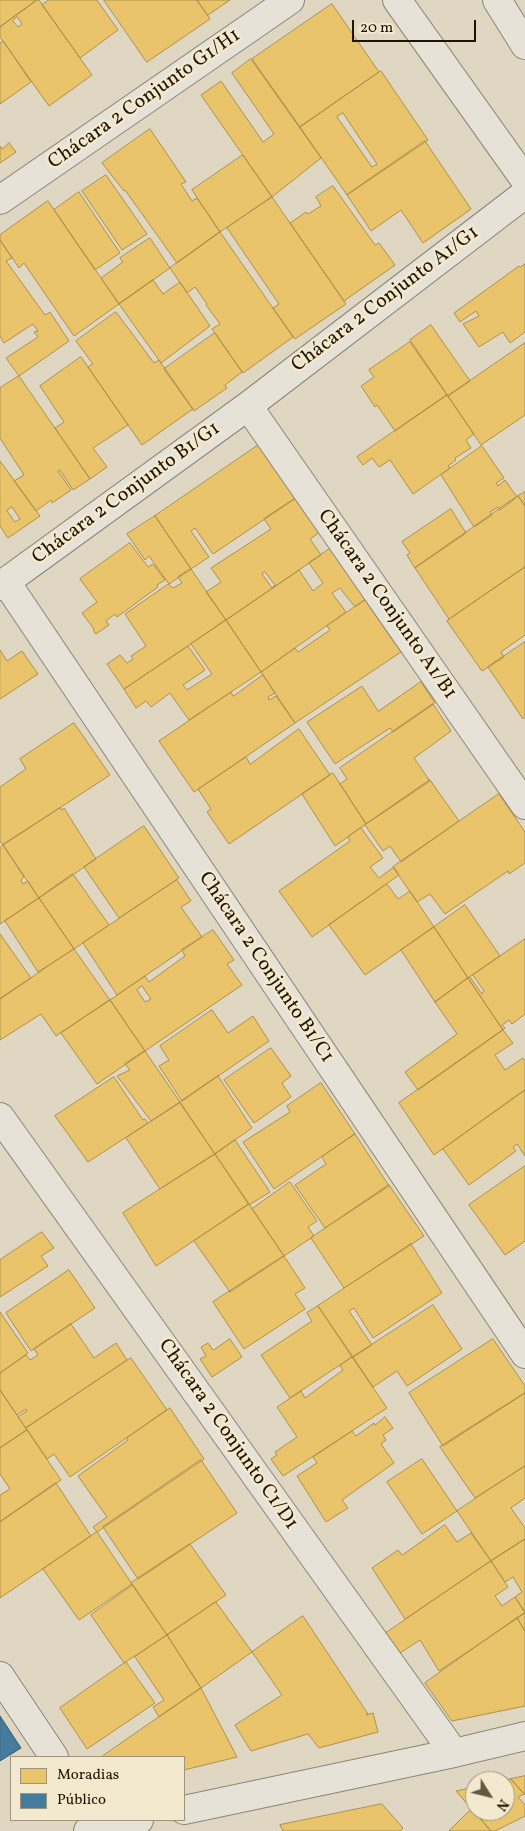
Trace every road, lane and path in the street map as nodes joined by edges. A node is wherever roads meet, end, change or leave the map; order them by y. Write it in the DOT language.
graph roads {
  1 [pos="290,0"];
  2 [pos="397,0"];
  3 [pos="497,0"];
  4 [pos="525,45"];
  5 [pos="525,180"];
  6 [pos="525,194"];
  7 [pos="0,200"];
  8 [pos="248,406"];
  9 [pos="3,584"];
  10 [pos="525,805"];
  11 [pos="0,1116"];
  12 [pos="525,1354"];
  13 [pos="0,1676"];
  14 [pos="525,1736"];
  15 [pos="454,1753"];
  16 [pos="53,1756"];
  17 [pos="185,1810"];
  18 [pos="133,1821"];
  19 [pos="98,1827"];
  1 -- 7 [label="street, Chácara 2 Conjunto G1/H1"];
  2 -- 5 [label="street"];
  3 -- 4 [label="street"];
  6 -- 8 [label="street, Chácara 2 Conjunto A1/G1"];
  8 -- 9 [label="street, Chácara 2 Conjunto B1/G1"];
  8 -- 10 [label="street, Chácara 2 Conjunto A1/B1"];
  9 -- 12 [label="street, Chácara 2 Conjunto B1/C1"];
  11 -- 15 [label="street, Chácara 2 Conjunto C1/D1"];
  13 -- 16 [label="street"];
  14 -- 15 [label="street"];
  15 -- 17 [label="street"];
  18 -- 19 [label="street"];
}
